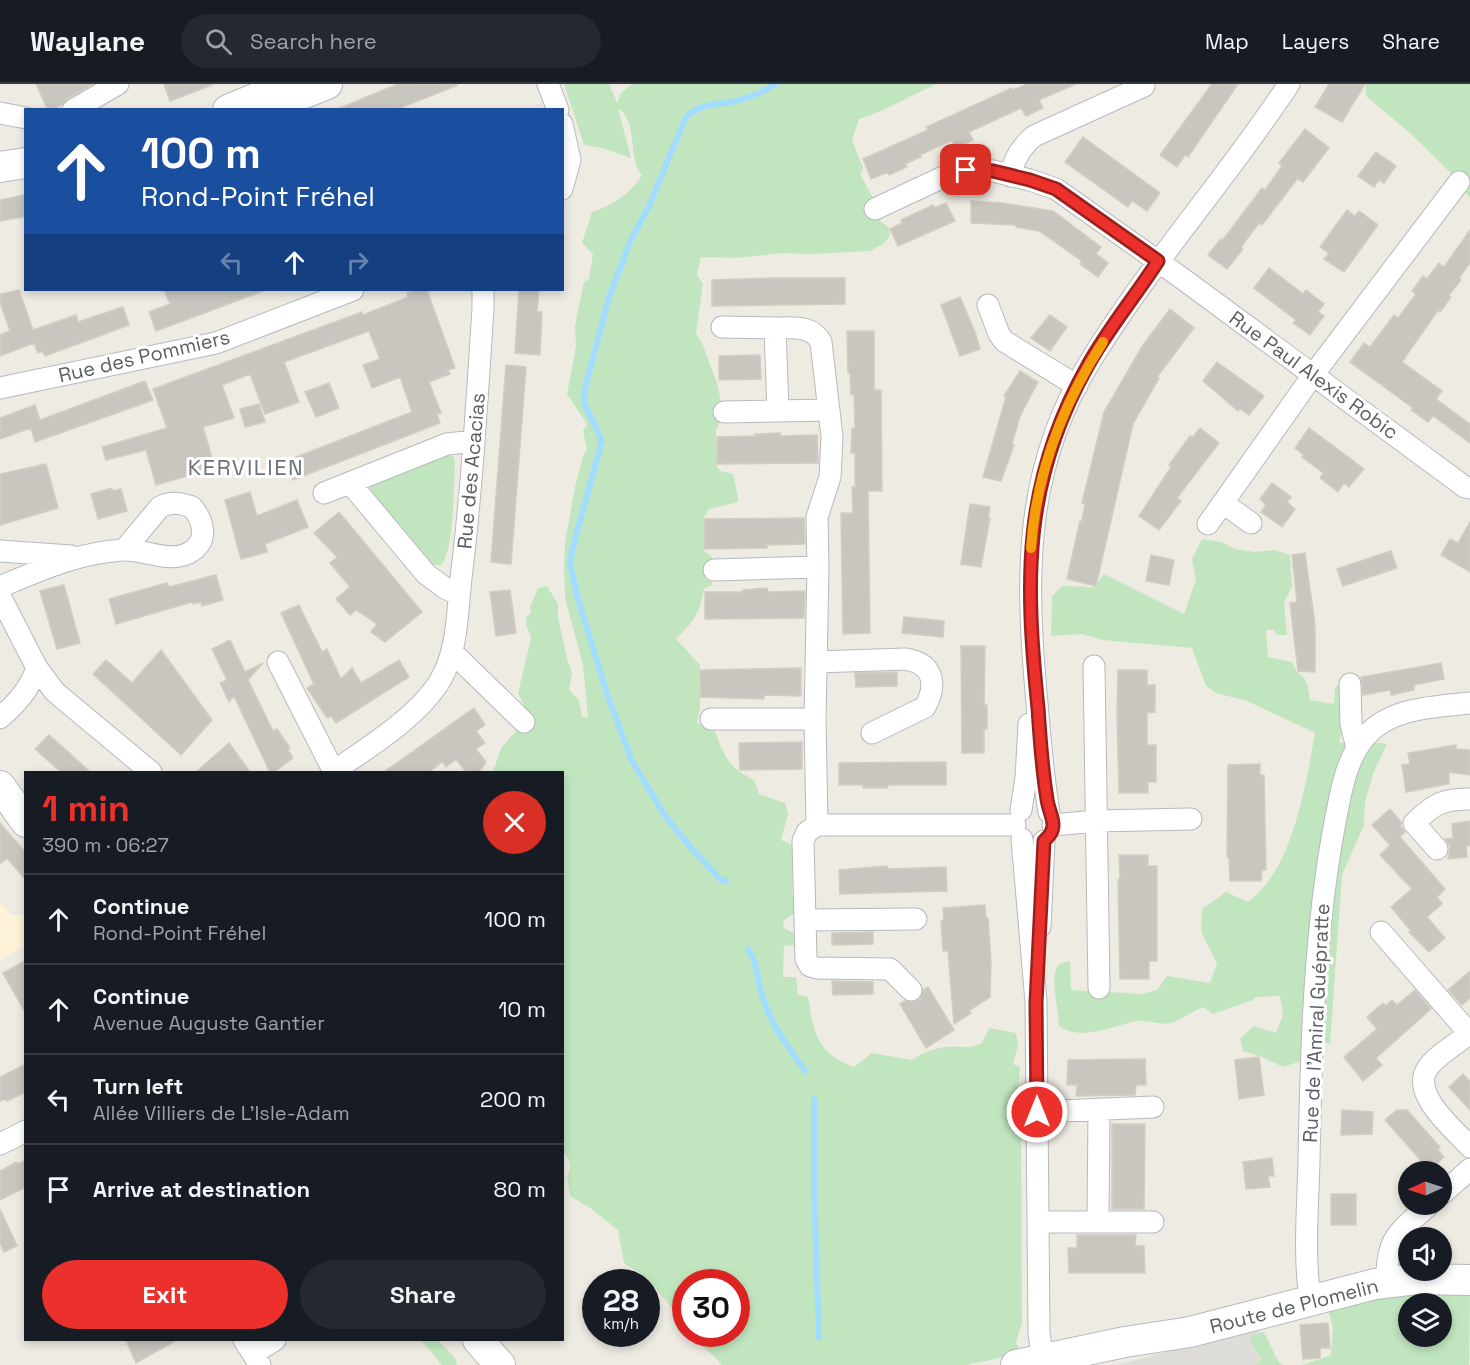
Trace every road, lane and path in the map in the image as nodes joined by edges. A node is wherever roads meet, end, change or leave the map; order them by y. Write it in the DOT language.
graph roads {
  1 [pos="118,84"];
  2 [pos="292,84"];
  3 [pos="327,84"];
  4 [pos="548,84"];
  5 [pos="1289,84"];
  6 [pos="1144,86"];
  7 [pos="248,103"];
  8 [pos="76,108"];
  9 [pos="557,108"];
  10 [pos="0,113"];
  11 [pos="24,118"];
  12 [pos="564,133"];
  13 [pos="24,163"];
  14 [pos="0,167"];
  15 [pos="1011,176"];
  16 [pos="564,182"];
  17 [pos="1459,182"];
  18 [pos="874,208"];
  19 [pos="1158,261"];
  20 [pos="350,291"];
  21 [pos="483,291"];
  22 [pos="988,305"];
  23 [pos="722,327"];
  24 [pos="775,328"];
  25 [pos="1313,375"];
  26 [pos="1077,386"];
  27 [pos="0,388"];
  28 [pos="829,410"];
  29 [pos="778,411"];
  30 [pos="724,412"];
  31 [pos="474,441"];
  32 [pos="350,483"];
  33 [pos="1470,488"];
  34 [pos="324,493"];
  35 [pos="1223,503"];
  36 [pos="1251,523"];
  37 [pos="1208,524"];
  38 [pos="124,550"];
  39 [pos="0,551"];
  40 [pos="78,557"];
  41 [pos="818,567"];
  42 [pos="714,570"];
  43 [pos="0,587"];
  44 [pos="459,595"];
  45 [pos="0,596"];
  46 [pos="452,652"];
  47 [pos="1032,654"];
  48 [pos="278,662"];
  49 [pos="816,662"];
  50 [pos="1094,666"];
  51 [pos="37,668"];
  52 [pos="1350,684"];
  53 [pos="55,692"];
  54 [pos="1470,702"];
  55 [pos="17,703"];
  56 [pos="0,718"];
  57 [pos="711,719"];
  58 [pos="815,719"];
  59 [pos="524,722"];
  60 [pos="872,733"];
  61 [pos="1357,748"];
  62 [pos="151,771"];
  63 [pos="333,771"];
  64 [pos="335,771"];
  65 [pos="0,786"];
  66 [pos="1470,799"];
  67 [pos="24,807"];
  68 [pos="24,819"];
  69 [pos="1191,819"];
  70 [pos="1096,820"];
  71 [pos="817,825"];
  72 [pos="1019,825"];
  73 [pos="1049,826"];
  74 [pos="1437,849"];
  75 [pos="916,919"];
  76 [pos="805,920"];
  77 [pos="1381,932"];
  78 [pos="1100,988"];
  79 [pos="911,990"];
  80 [pos="1036,1002"];
  81 [pos="1470,1033"];
  82 [pos="1153,1107"];
  83 [pos="1099,1109"];
  84 [pos="1037,1112"];
  85 [pos="24,1132"];
  86 [pos="0,1144"];
  87 [pos="1470,1147"];
  88 [pos="1470,1169"];
  89 [pos="1452,1185"];
  90 [pos="1419,1215"];
  91 [pos="1038,1222"];
  92 [pos="1098,1222"];
  93 [pos="1153,1222"];
  94 [pos="1470,1280"];
  95 [pos="1387,1282"];
  96 [pos="1311,1302"];
  97 [pos="1190,1332"];
  98 [pos="272,1341"];
  99 [pos="455,1341"];
  100 [pos="479,1341"];
  101 [pos="253,1353"];
  102 [pos="1034,1363"];
  103 [pos="475,1365"];
  104 [pos="500,1365"];
  105 [pos="1085,1365"];
  1 -- 8 [label="street"];
  2 -- 7 [label="street"];
  3 -- 7 [label="street"];
  4 -- 9 [label="street"];
  5 -- 19 [label="street"];
  6 -- 15 [label="street"];
  10 -- 11 [label="street"];
  12 -- 16 [label="street"];
  13 -- 14 [label="street"];
  15 -- 18 [label="street, Rue Paul Alexis Robic"];
  15 -- 19 [label="street, Rue Paul Alexis Robic"];
  17 -- 25 [label="street"];
  19 -- 25 [label="street, Rue Paul Alexis Robic"];
  19 -- 26 [label="street"];
  20 -- 27 [label="street, Rue des Pommiers"];
  21 -- 31 [label="street, Rue des Acacias"];
  22 -- 26 [label="street"];
  23 -- 24 [label="street"];
  24 -- 28 [label="street"];
  24 -- 29 [label="street"];
  25 -- 33 [label="street, Rue Paul Alexis Robic"];
  25 -- 35 [label="street"];
  26 -- 47 [label="street"];
  28 -- 29 [label="street"];
  28 -- 41 [label="street"];
  29 -- 30 [label="street"];
  31 -- 32 [label="street"];
  31 -- 44 [label="street, Rue des Acacias"];
  32 -- 34 [label="street"];
  32 -- 44 [label="street"];
  35 -- 36 [label="street"];
  35 -- 37 [label="street"];
  38 -- 40 [label="street"];
  39 -- 40 [label="street"];
  40 -- 43 [label="street"];
  41 -- 42 [label="street"];
  41 -- 49 [label="street"];
  44 -- 46 [label="street, Rue des Acacias"];
  45 -- 51 [label="street"];
  46 -- 59 [label="street"];
  46 -- 64 [label="street, Rue des Acacias"];
  47 -- 72 [label="street"];
  47 -- 73 [label="street"];
  48 -- 63 [label="street"];
  49 -- 58 [label="street"];
  49 -- 60 [label="street"];
  50 -- 70 [label="street"];
  51 -- 53 [label="street"];
  51 -- 55 [label="street"];
  52 -- 61 [label="street"];
  53 -- 55 [label="street"];
  53 -- 62 [label="street"];
  54 -- 61 [label="street, Rue de l'Amiral Guépratte"];
  55 -- 56 [label="street"];
  57 -- 58 [label="street"];
  58 -- 71 [label="street"];
  61 -- 96 [label="street, Rue de l'Amiral Guépratte"];
  65 -- 67 [label="street"];
  65 -- 68 [label="street"];
  66 -- 74 [label="street"];
  69 -- 70 [label="street"];
  70 -- 73 [label="street"];
  70 -- 78 [label="street"];
  71 -- 72 [label="street"];
  71 -- 76 [label="street"];
  72 -- 73 [label="street"];
  72 -- 73 [label="street"];
  72 -- 80 [label="street"];
  73 -- 80 [label="street"];
  75 -- 76 [label="street"];
  76 -- 79 [label="street"];
  77 -- 81 [label="street"];
  80 -- 84 [label="street"];
  81 -- 87 [label="street"];
  82 -- 83 [label="street"];
  83 -- 84 [label="street"];
  83 -- 92 [label="street"];
  84 -- 91 [label="street"];
  85 -- 86 [label="street"];
  88 -- 89 [label="street"];
  90 -- 95 [label="street"];
  91 -- 92 [label="street"];
  91 -- 102 [label="street"];
  92 -- 93 [label="street"];
  94 -- 95 [label="street, Route de Plomelin"];
  95 -- 96 [label="street, Route de Plomelin"];
  96 -- 97 [label="street, Route de Plomelin"];
  97 -- 102 [label="street, Route de Plomelin"];
  97 -- 105 [label="street, Route de Plomelin"];
  98 -- 101 [label="street"];
  99 -- 103 [label="street"];
  100 -- 104 [label="street"];
}
